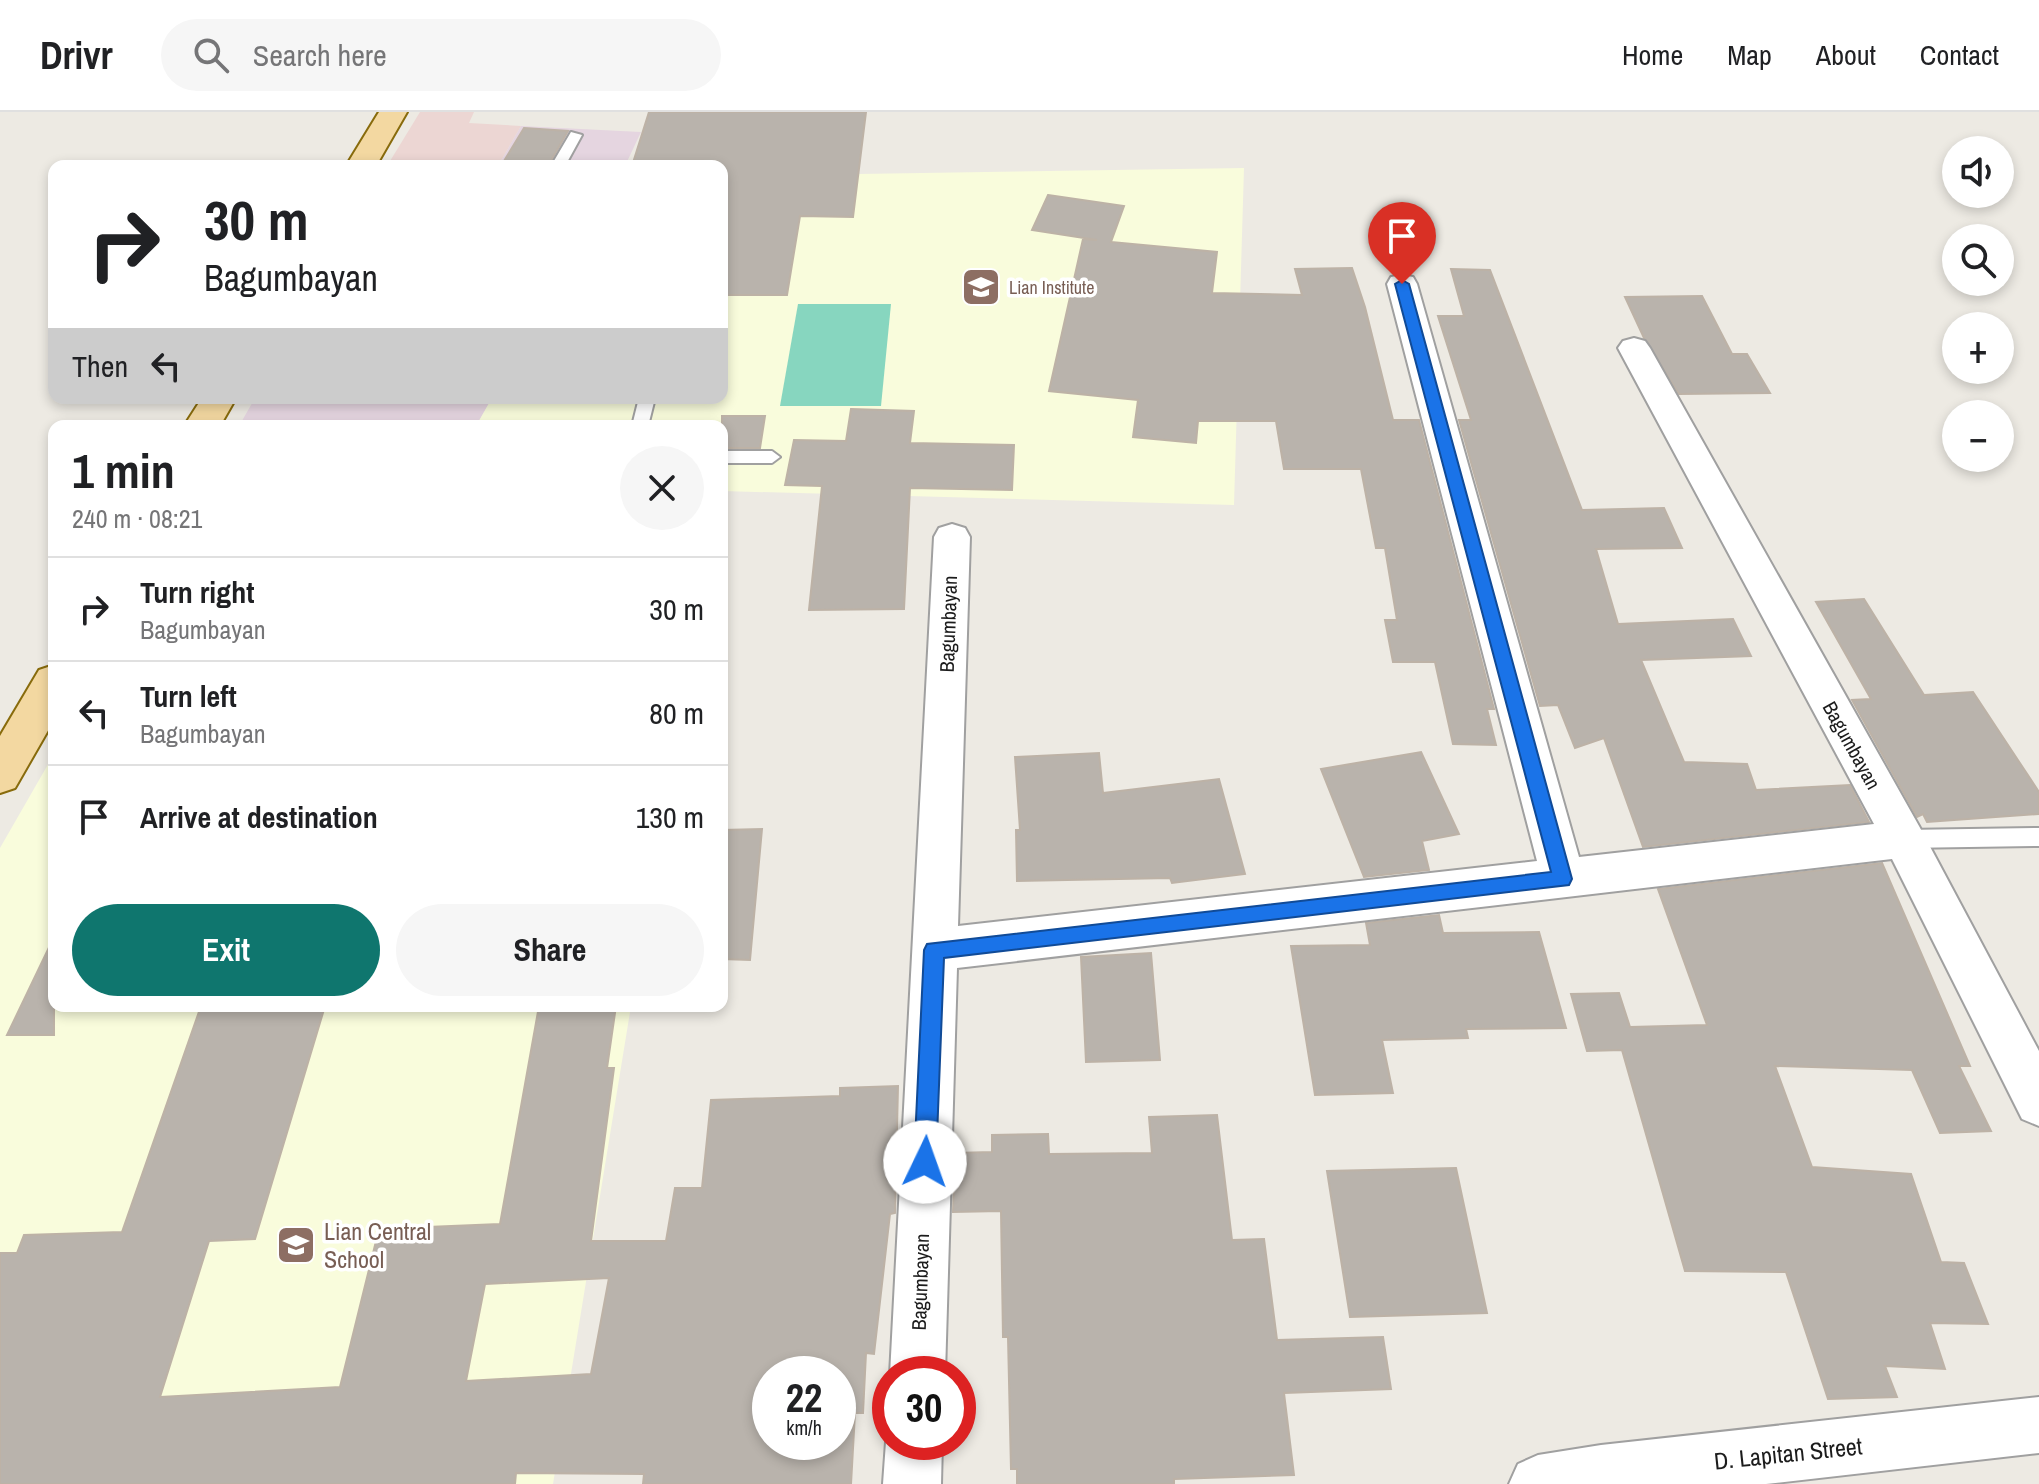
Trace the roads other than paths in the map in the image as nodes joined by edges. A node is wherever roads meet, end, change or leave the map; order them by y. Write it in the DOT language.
graph roads {
  1 [pos="393,112"];
  2 [pos="576,135"];
  3 [pos="365,160"];
  4 [pos="561,160"];
  5 [pos="1402,284"];
  6 [pos="1634,348"];
  7 [pos="728,457"];
  8 [pos="772,457"];
  9 [pos="952,537"];
  10 [pos="48,692"];
  11 [pos="0,775"];
  12 [pos="2039,837"];
  13 [pos="1904,839"];
  14 [pos="1563,879"];
  15 [pos="934,950"];
  16 [pos="2039,1102"];
  17 [pos="918,1356"];
  18 [pos="2039,1425"];
  19 [pos="913,1460"];
  20 [pos="912,1484"];
  21 [pos="1538,1484"];
  1 -- 3 [label="main road"];
  2 -- 4 [label="lane"];
  5 -- 14 [label="street"];
  6 -- 13 [label="street, Bagumbayan"];
  7 -- 8 [label="lane"];
  9 -- 15 [label="street, Bagumbayan"];
  10 -- 11 [label="main road"];
  12 -- 13 [label="lane"];
  13 -- 14 [label="street"];
  13 -- 16 [label="street, Bagumbayan"];
  14 -- 15 [label="street"];
  15 -- 17 [label="street, Bagumbayan"];
  18 -- 21 [label="street, D. Lapitan Street"];
  19 -- 20 [label="street"];
}
